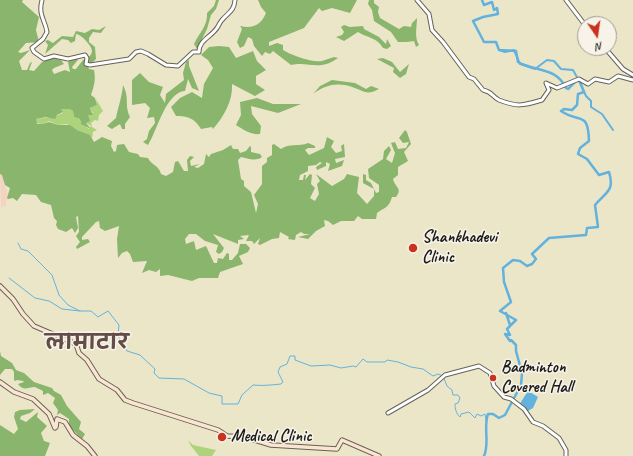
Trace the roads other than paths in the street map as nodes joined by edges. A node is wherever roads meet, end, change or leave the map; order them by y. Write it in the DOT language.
graph roads {
  1 [pos="42,0"];
  2 [pos="235,0"];
  3 [pos="416,0"];
  4 [pos="566,0"];
  5 [pos="578,16"];
  6 [pos="612,56"];
  7 [pos="633,75"];
  8 [pos="633,80"];
  9 [pos="0,286"];
  10 [pos="0,382"];
  11 [pos="388,413"];
  12 [pos="95,456"];
  13 [pos="379,456"];
  14 [pos="566,456"];
  1 -- 2 [label="street"];
  3 -- 8 [label="street"];
  4 -- 5 [label="street"];
  6 -- 7 [label="street"];
  9 -- 13 [label="main road"];
  10 -- 12 [label="main road"];
  11 -- 14 [label="street"];
}
